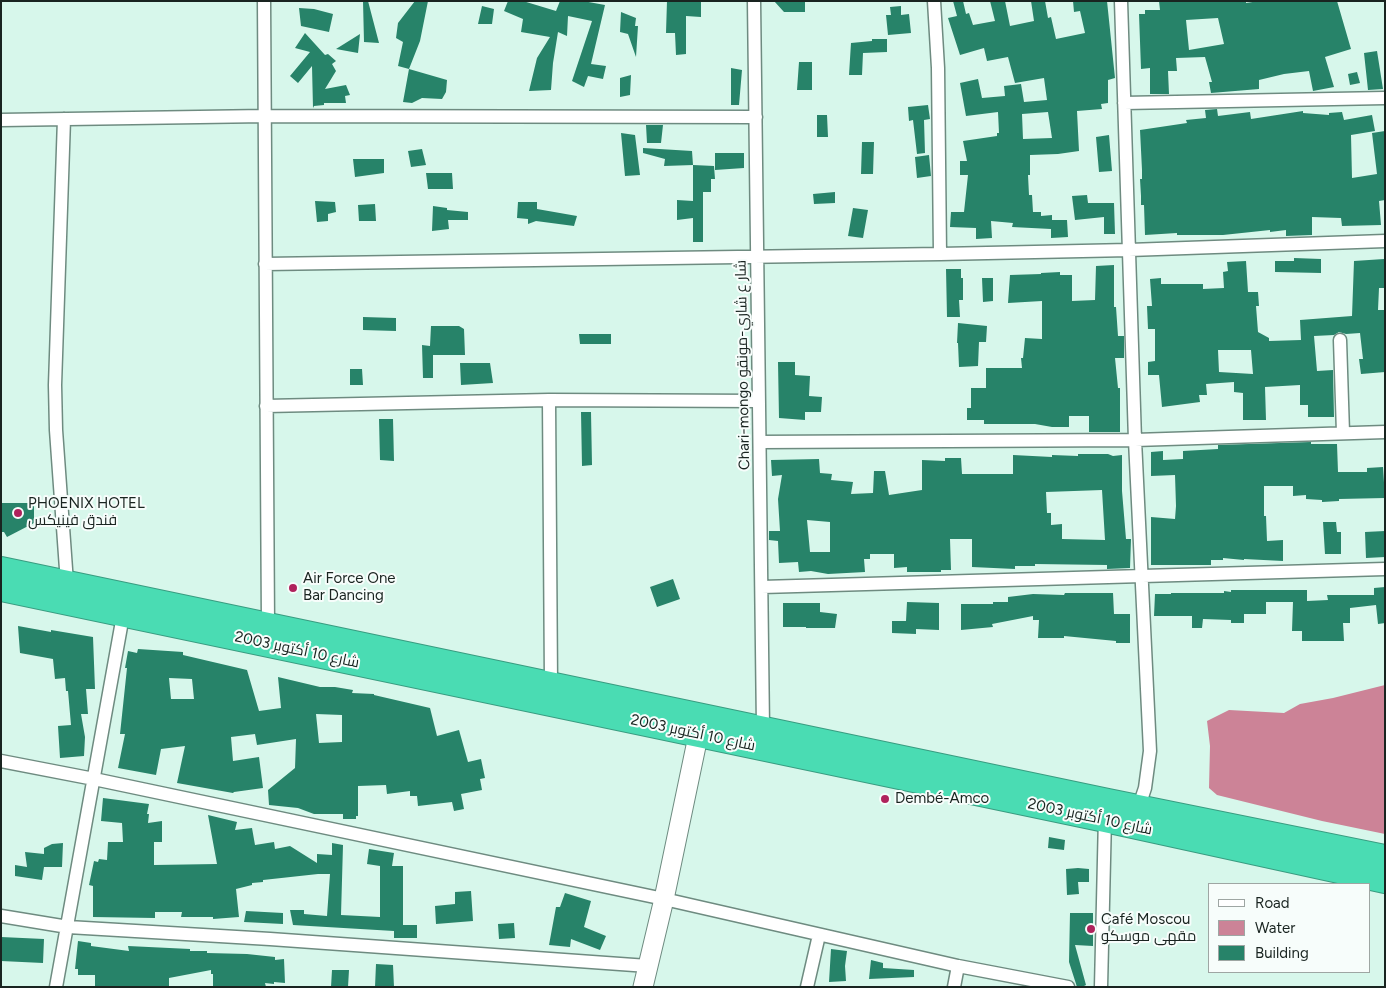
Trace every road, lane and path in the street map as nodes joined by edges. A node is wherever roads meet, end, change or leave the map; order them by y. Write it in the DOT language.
graph roads {
  1 [pos="264,1"];
  2 [pos="754,1"];
  3 [pos="934,1"];
  4 [pos="1121,1"];
  5 [pos="1385,98"];
  6 [pos="1124,103"];
  7 [pos="266,116"];
  8 [pos="756,117"];
  9 [pos="64,119"];
  10 [pos="1,120"];
  11 [pos="1385,241"];
  12 [pos="1129,250"];
  13 [pos="940,254"];
  14 [pos="758,256"];
  15 [pos="265,264"];
  16 [pos="1340,340"];
  17 [pos="549,400"];
  18 [pos="759,401"];
  19 [pos="266,406"];
  20 [pos="1385,432"];
  21 [pos="1343,433"];
  22 [pos="1135,440"];
  23 [pos="760,442"];
  24 [pos="1,569"];
  25 [pos="1385,569"];
  26 [pos="1142,575"];
  27 [pos="67,583"];
  28 [pos="762,587"];
  29 [pos="1,589"];
  30 [pos="125,605"];
  31 [pos="268,625"];
  32 [pos="551,684"];
  33 [pos="701,725"];
  34 [pos="763,728"];
  35 [pos="1,760"];
  36 [pos="94,779"];
  37 [pos="1106,810"];
  38 [pos="1135,816"];
  39 [pos="1385,857"];
  40 [pos="1385,881"];
  41 [pos="664,899"];
  42 [pos="1,916"];
  43 [pos="68,927"];
  44 [pos="819,935"];
  45 [pos="648,966"];
  46 [pos="958,966"];
  47 [pos="56,987"];
  48 [pos="643,987"];
  49 [pos="807,987"];
  50 [pos="954,987"];
  51 [pos="1068,987"];
  52 [pos="1101,987"];
  1 -- 7 [label="street"];
  2 -- 8 [label="street, Chari-mongo شار ع شاري-مونقو"];
  3 -- 13 [label="street"];
  4 -- 6 [label="street"];
  5 -- 6 [label="street"];
  6 -- 12 [label="street"];
  7 -- 8 [label="street"];
  7 -- 9 [label="street"];
  7 -- 15 [label="street"];
  8 -- 14 [label="street, Chari-mongo شار ع شاري-مونقو"];
  9 -- 10 [label="street"];
  9 -- 27 [label="street"];
  11 -- 12 [label="street"];
  12 -- 13 [label="street"];
  12 -- 22 [label="street"];
  13 -- 14 [label="street"];
  14 -- 15 [label="street"];
  14 -- 18 [label="street, Chari-mongo شار ع شاري-مونقو"];
  15 -- 19 [label="street"];
  16 -- 21 [label="street"];
  17 -- 18 [label="street"];
  17 -- 19 [label="street"];
  17 -- 32 [label="street"];
  18 -- 23 [label="street, Chari-mongo شار ع شاري-مونقو"];
  19 -- 31 [label="street"];
  20 -- 21 [label="street"];
  21 -- 22 [label="street"];
  22 -- 23 [label="street"];
  22 -- 26 [label="street"];
  23 -- 28 [label="street, Chari-mongo شار ع شاري-مونقو"];
  24 -- 27 [label="highway, شارع 10 أكتوبر 2003"];
  25 -- 26 [label="street"];
  26 -- 28 [label="street"];
  26 -- 38 [label="street"];
  27 -- 30 [label="highway, شارع 10 أكتوبر 2003"];
  28 -- 34 [label="street, Chari-mongo شار ع شاري-مونقو"];
  29 -- 30 [label="highway, شارع 10 أكتوبر 2003"];
  30 -- 31 [label="highway, شارع 10 أكتوبر 2003"];
  30 -- 33 [label="highway, شارع 10 أكتوبر 2003"];
  30 -- 36 [label="street"];
  31 -- 32 [label="highway, شارع 10 أكتوبر 2003"];
  32 -- 33 [label="highway, شارع 10 أكتوبر 2003"];
  33 -- 34 [label="highway, شارع 10 أكتوبر 2003"];
  33 -- 37 [label="highway, شارع 10 أكتوبر 2003"];
  33 -- 41 [label="street"];
  34 -- 37 [label="highway, شارع 10 أكتوبر 2003"];
  35 -- 36 [label="street"];
  36 -- 41 [label="street"];
  36 -- 43 [label="street"];
  37 -- 38 [label="highway, شارع 10 أكتوبر 2003"];
  37 -- 52 [label="street"];
  38 -- 39 [label="highway, شارع 10 أكتوبر 2003"];
  38 -- 40 [label="highway, شارع 10 أكتوبر 2003"];
  41 -- 44 [label="street"];
  41 -- 45 [label="street"];
  42 -- 43 [label="street"];
  43 -- 45 [label="street"];
  43 -- 47 [label="street"];
  44 -- 46 [label="street"];
  44 -- 49 [label="street"];
  45 -- 48 [label="street"];
  46 -- 50 [label="street"];
  46 -- 51 [label="street"];
}
